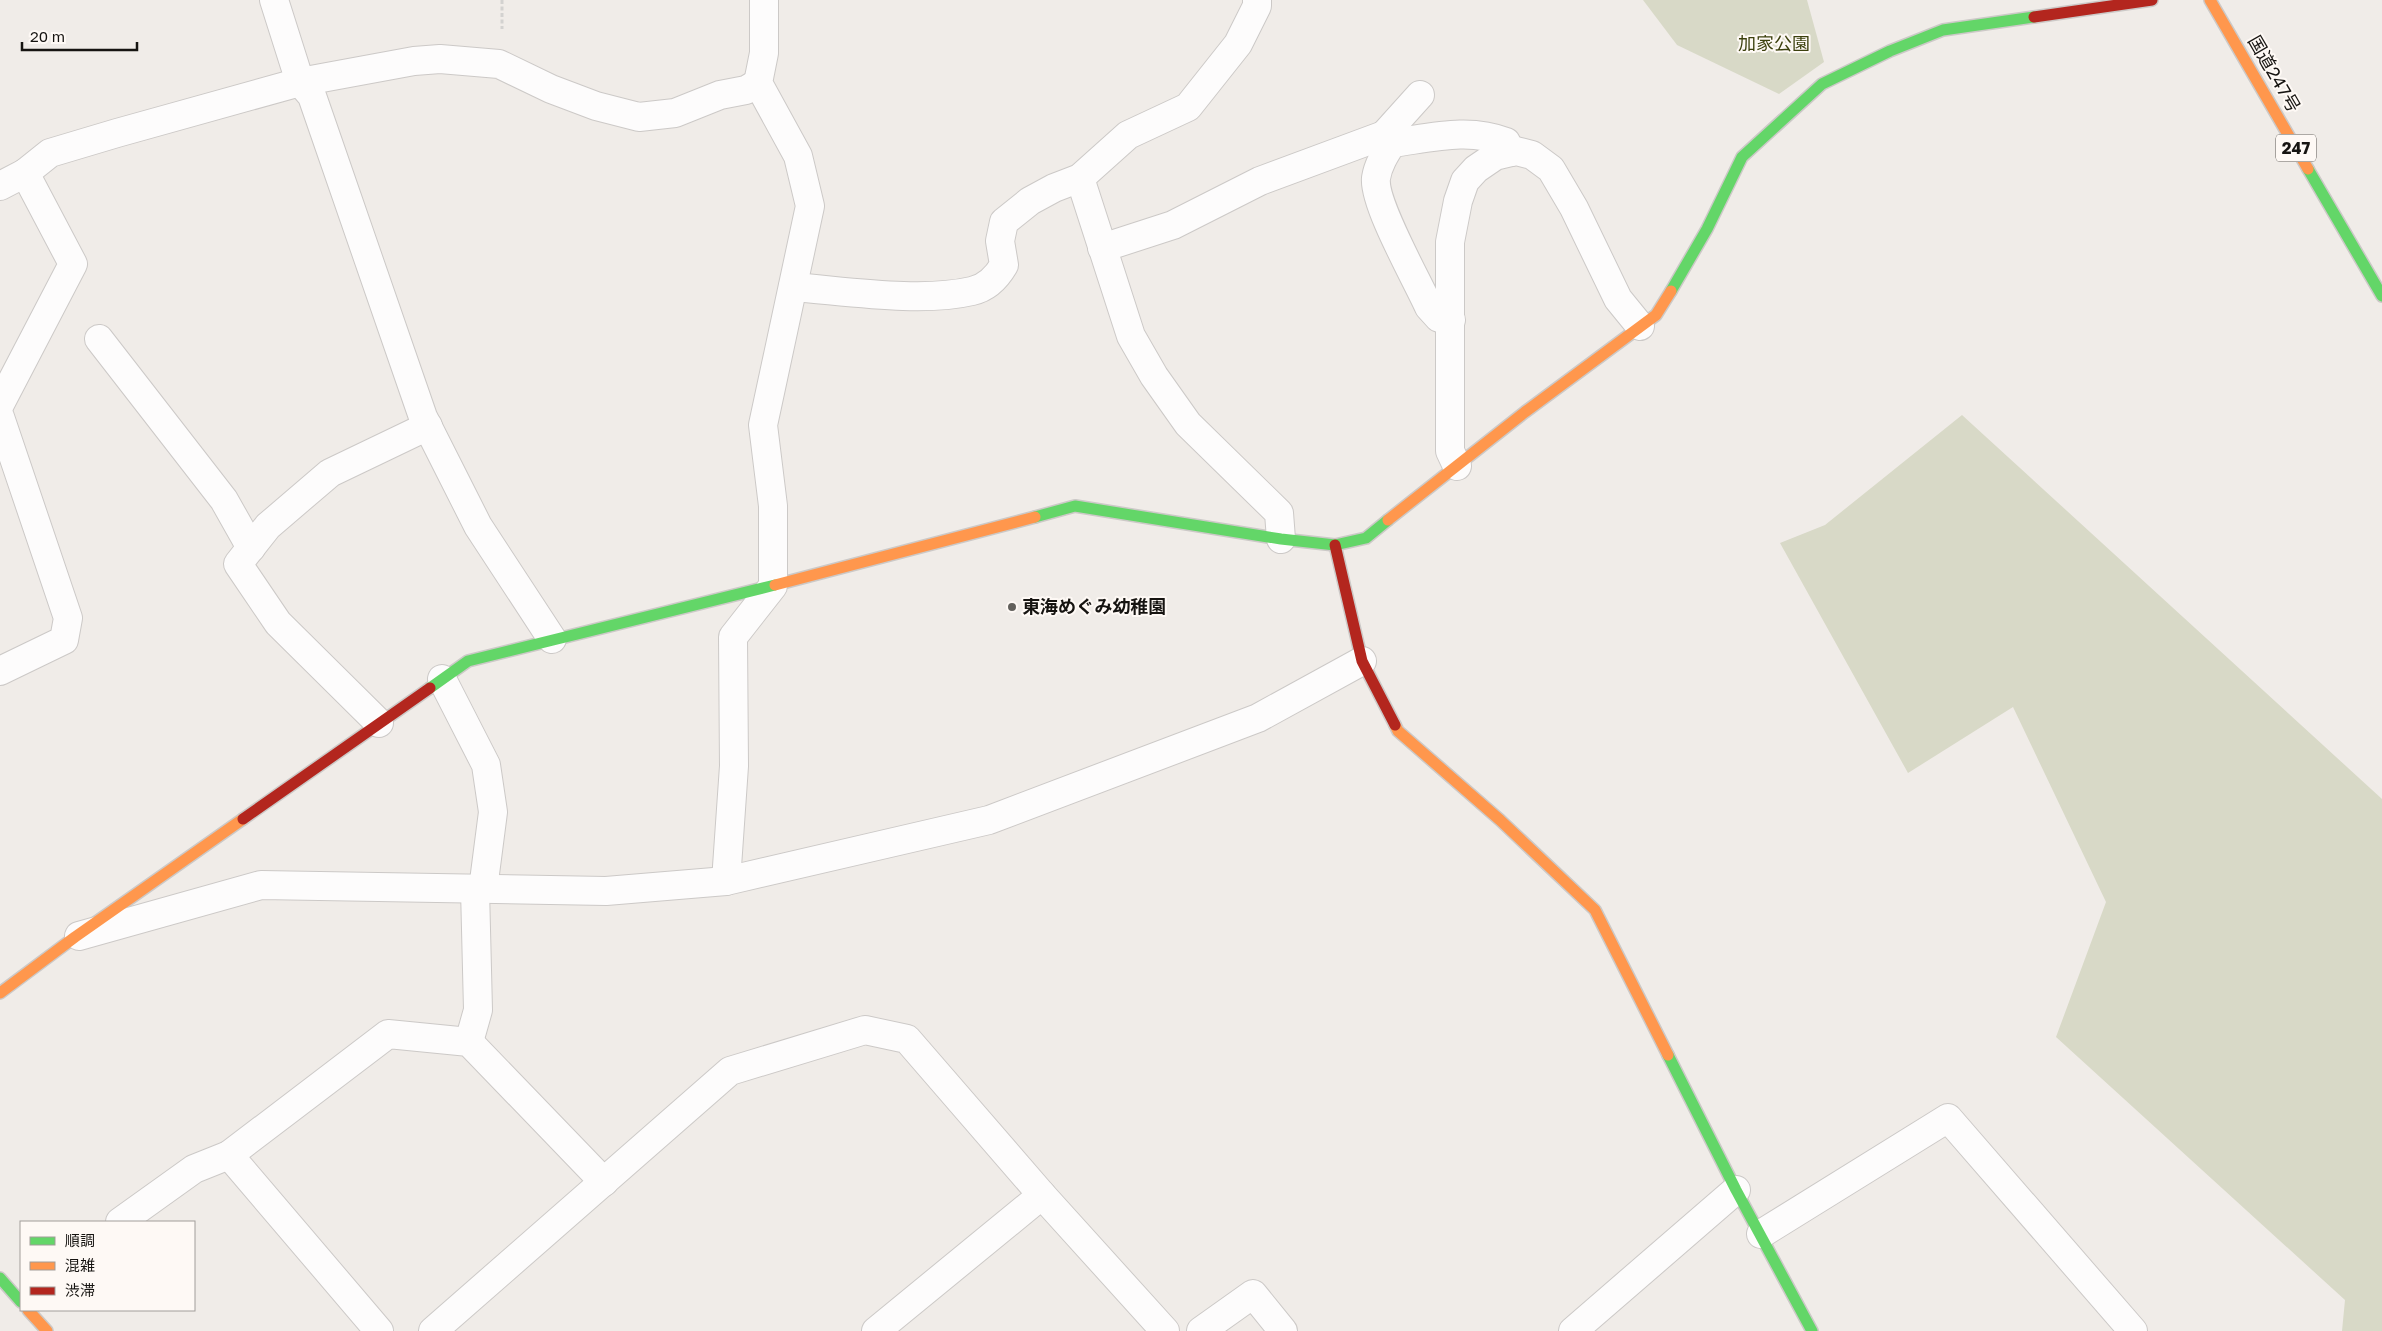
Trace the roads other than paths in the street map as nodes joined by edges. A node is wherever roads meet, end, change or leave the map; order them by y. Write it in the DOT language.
graph roads {
  1 [pos="274,0"];
  2 [pos="764,0"];
  3 [pos="1257,0"];
  4 [pos="2152,0"];
  5 [pos="2210,0"];
  6 [pos="300,82"];
  7 [pos="758,83"];
  8 [pos="1420,94"];
  9 [pos="1388,139"];
  10 [pos="1511,152"];
  11 [pos="25,173"];
  12 [pos="1080,178"];
  13 [pos="0,186"];
  14 [pos="1102,248"];
  15 [pos="793,287"];
  16 [pos="2382,296"];
  17 [pos="1451,320"];
  18 [pos="1640,326"];
  19 [pos="100,339"];
  20 [pos="0,404"];
  21 [pos="0,417"];
  22 [pos="428,426"];
  23 [pos="1457,466"];
  24 [pos="1281,539"];
  25 [pos="1335,545"];
  26 [pos="251,548"];
  27 [pos="773,586"];
  28 [pos="552,639"];
  29 [pos="1362,661"];
  30 [pos="0,671"];
  31 [pos="442,679"];
  32 [pos="379,723"];
  33 [pos="726,881"];
  34 [pos="479,889"];
  35 [pos="75,937"];
  36 [pos="0,993"];
  37 [pos="469,1042"];
  38 [pos="229,1156"];
  39 [pos="604,1182"];
  40 [pos="1736,1190"];
  41 [pos="1042,1195"];
  42 [pos="121,1221"];
  43 [pos="1760,1234"];
  44 [pos="29,1311"];
  45 [pos="46,1331"];
  46 [pos="379,1331"];
  47 [pos="433,1331"];
  48 [pos="876,1331"];
  49 [pos="1165,1331"];
  50 [pos="1201,1331"];
  51 [pos="1283,1331"];
  52 [pos="1573,1331"];
  53 [pos="1812,1331"];
  54 [pos="2133,1331"];
  1 -- 6 [label="street"];
  2 -- 7 [label="street"];
  3 -- 12 [label="street"];
  4 -- 18 [label="main road"];
  5 -- 16 [label="main road, 国道247号 / 247"];
  6 -- 7 [label="street"];
  6 -- 11 [label="street"];
  6 -- 22 [label="street"];
  7 -- 15 [label="street"];
  8 -- 9 [label="street"];
  9 -- 10 [label="street"];
  9 -- 14 [label="street"];
  9 -- 17 [label="street"];
  10 -- 17 [label="street"];
  10 -- 18 [label="street"];
  11 -- 13 [label="street"];
  11 -- 20 [label="street"];
  12 -- 14 [label="street"];
  12 -- 15 [label="street"];
  14 -- 24 [label="street"];
  15 -- 27 [label="street"];
  17 -- 23 [label="street"];
  18 -- 23 [label="main road"];
  19 -- 26 [label="street"];
  21 -- 30 [label="street"];
  22 -- 26 [label="street"];
  22 -- 28 [label="street"];
  23 -- 25 [label="main road"];
  24 -- 25 [label="main road"];
  24 -- 27 [label="main road"];
  25 -- 29 [label="main road"];
  26 -- 32 [label="street"];
  27 -- 28 [label="main road"];
  27 -- 33 [label="street"];
  28 -- 31 [label="main road"];
  29 -- 33 [label="street"];
  29 -- 40 [label="main road"];
  31 -- 32 [label="main road"];
  31 -- 34 [label="street"];
  32 -- 35 [label="main road"];
  33 -- 34 [label="street"];
  34 -- 35 [label="street"];
  34 -- 37 [label="street"];
  35 -- 36 [label="main road"];
  37 -- 38 [label="street"];
  37 -- 39 [label="street"];
  38 -- 42 [label="street"];
  38 -- 46 [label="street"];
  39 -- 41 [label="street"];
  39 -- 47 [label="street"];
  40 -- 43 [label="main road"];
  40 -- 52 [label="street"];
  41 -- 48 [label="street"];
  41 -- 49 [label="street"];
  43 -- 53 [label="main road"];
  43 -- 54 [label="street"];
  44 -- 45 [label="main road"];
  50 -- 51 [label="street"];
}
